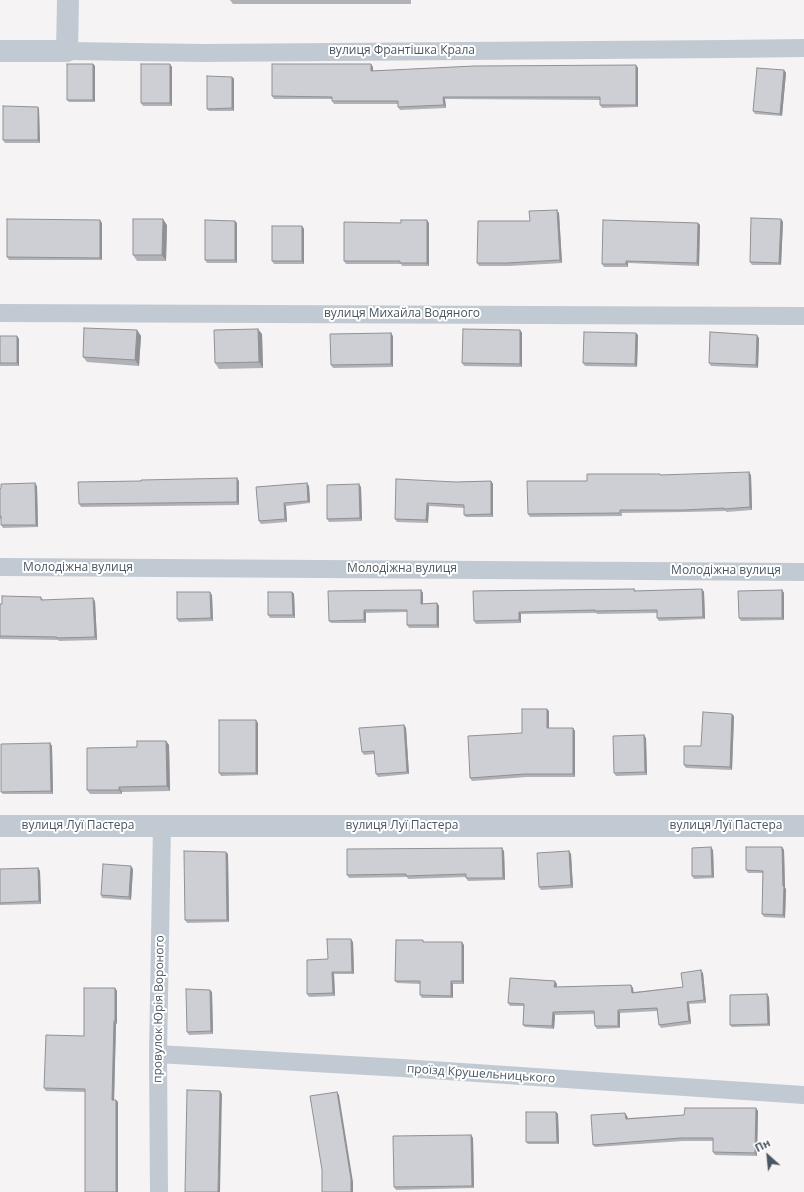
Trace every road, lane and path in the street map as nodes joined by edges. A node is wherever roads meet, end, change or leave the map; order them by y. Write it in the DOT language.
graph roads {
  1 [pos="68,0"];
  2 [pos="804,48"];
  3 [pos="0,51"];
  4 [pos="67,51"];
  5 [pos="0,313"];
  6 [pos="804,316"];
  7 [pos="0,567"];
  8 [pos="804,572"];
  9 [pos="0,826"];
  10 [pos="162,826"];
  11 [pos="804,826"];
  12 [pos="158,1054"];
  13 [pos="804,1095"];
  14 [pos="158,1192"];
  1 -- 4 [label="street"];
  2 -- 4 [label="street, вулиця Франтішка Крала"];
  3 -- 4 [label="street, вулиця Франтішка Крала"];
  5 -- 6 [label="street, вулиця Михайла Водяного"];
  7 -- 8 [label="street, Молодіжна вулиця"];
  9 -- 10 [label="street, вулиця Луї Пастера"];
  10 -- 11 [label="street, вулиця Луї Пастера"];
  10 -- 12 [label="street, провулок Юрія Вороного"];
  12 -- 13 [label="street, проїзд Крушельницького"];
  12 -- 14 [label="street, провулок Юрія Вороного"];
}
